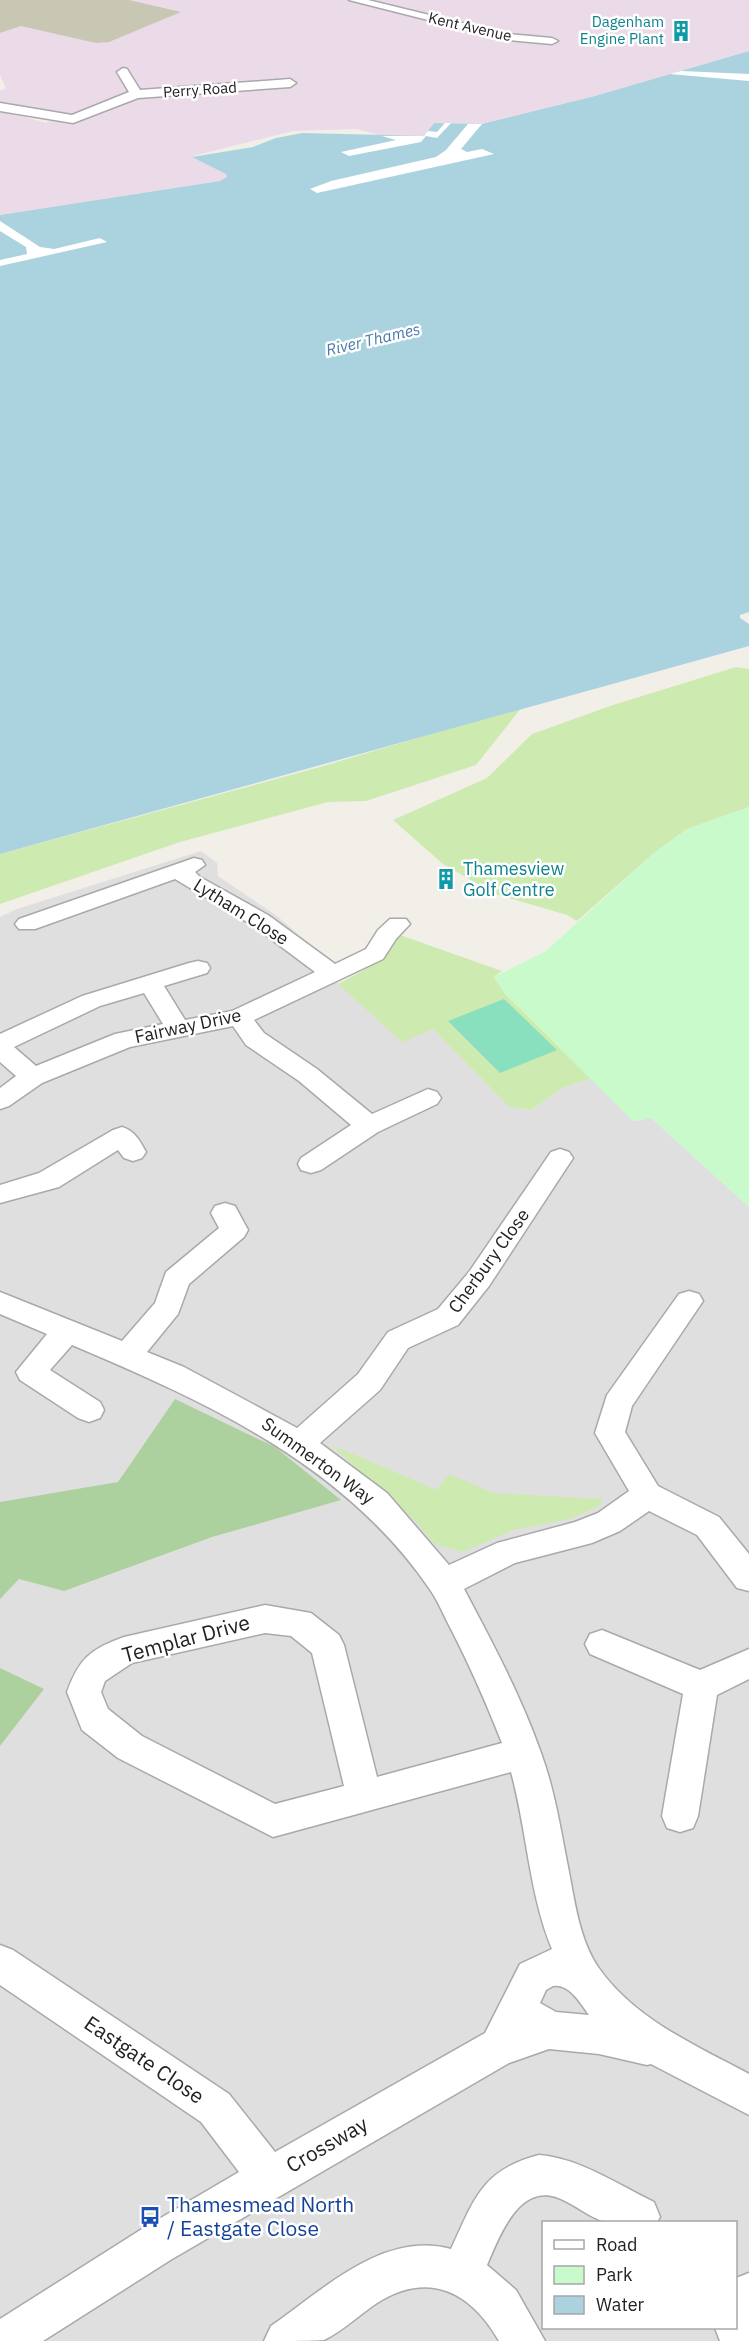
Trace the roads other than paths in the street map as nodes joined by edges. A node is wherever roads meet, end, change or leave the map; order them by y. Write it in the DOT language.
graph roads {
  1 [pos="354,0"];
  2 [pos="552,41"];
  3 [pos="123,72"];
  4 [pos="290,83"];
  5 [pos="136,94"];
  6 [pos="0,107"];
  7 [pos="27,924"];
  8 [pos="398,924"];
  9 [pos="198,968"];
  10 [pos="333,974"];
  11 [pos="139,987"];
  12 [pos="239,1017"];
  13 [pos="178,1028"];
  14 [pos="5,1042"];
  15 [pos="33,1077"];
  16 [pos="428,1098"];
  17 [pos="0,1100"];
  18 [pos="369,1126"];
  19 [pos="133,1152"];
  20 [pos="560,1158"];
  21 [pos="311,1164"];
  22 [pos="0,1194"];
  23 [pos="225,1213"];
  24 [pos="689,1300"];
  25 [pos="0,1302"];
  26 [pos="67,1331"];
  27 [pos="126,1356"];
  28 [pos="89,1410"];
  29 [pos="299,1444"];
  30 [pos="647,1495"];
  31 [pos="749,1578"];
  32 [pos="444,1583"];
  33 [pos="602,1644"];
  34 [pos="749,1663"];
  35 [pos="701,1686"];
  36 [pos="524,1753"];
  37 [pos="364,1797"];
  38 [pos="680,1816"];
  39 [pos="559,1921"];
  40 [pos="0,1963"];
  41 [pos="587,1984"];
  42 [pos="532,1985"];
  43 [pos="557,2031"];
  44 [pos="499,2048"];
  45 [pos="671,2054"];
  46 [pos="749,2095"];
  47 [pos="269,2178"];
  48 [pos="639,2217"];
  49 [pos="460,2274"];
  50 [pos="5,2341"];
  51 [pos="286,2341"];
  52 [pos="523,2341"];
  1 -- 2 [label="street, Kent Avenue"];
  3 -- 5 [label="street"];
  4 -- 5 [label="street, Perry Road"];
  5 -- 6 [label="street, Perry Road"];
  7 -- 10 [label="street, Lytham Close"];
  8 -- 10 [label="street, Fairway Drive"];
  9 -- 11 [label="street"];
  10 -- 12 [label="street, Fairway Drive"];
  11 -- 13 [label="street"];
  11 -- 14 [label="street"];
  12 -- 13 [label="street, Fairway Drive"];
  12 -- 18 [label="street"];
  13 -- 15 [label="street, Fairway Drive"];
  14 -- 15 [label="street"];
  15 -- 17 [label="street, Fairway Drive"];
  16 -- 18 [label="street"];
  18 -- 21 [label="street"];
  19 -- 22 [label="street"];
  20 -- 29 [label="street, Cherbury Close"];
  23 -- 27 [label="street"];
  24 -- 30 [label="street"];
  25 -- 26 [label="street, Summerton Way"];
  26 -- 27 [label="street, Summerton Way"];
  26 -- 28 [label="street"];
  27 -- 29 [label="street, Summerton Way"];
  29 -- 32 [label="street, Summerton Way"];
  30 -- 31 [label="street"];
  30 -- 32 [label="street"];
  32 -- 36 [label="street, Summerton Way"];
  33 -- 35 [label="street"];
  34 -- 35 [label="street"];
  35 -- 38 [label="street"];
  36 -- 37 [label="street, Templar Drive"];
  36 -- 39 [label="street, Summerton Way"];
  37 -- 37 [label="street, Templar Drive"];
  39 -- 41 [label="street, Summerton Way"];
  39 -- 42 [label="street"];
  40 -- 47 [label="street, Eastgate Close"];
  41 -- 42 [label="street, Crossway"];
  41 -- 43 [label="street, Crossway"];
  41 -- 45 [label="street, Crossway"];
  42 -- 43 [label="street"];
  42 -- 44 [label="street"];
  43 -- 44 [label="street, Crossway"];
  43 -- 45 [label="street, Crossway"];
  44 -- 47 [label="street, Crossway"];
  45 -- 46 [label="street, Crossway"];
  47 -- 50 [label="street, Crossway"];
  48 -- 49 [label="street"];
  49 -- 51 [label="street"];
  49 -- 52 [label="street"];
}
